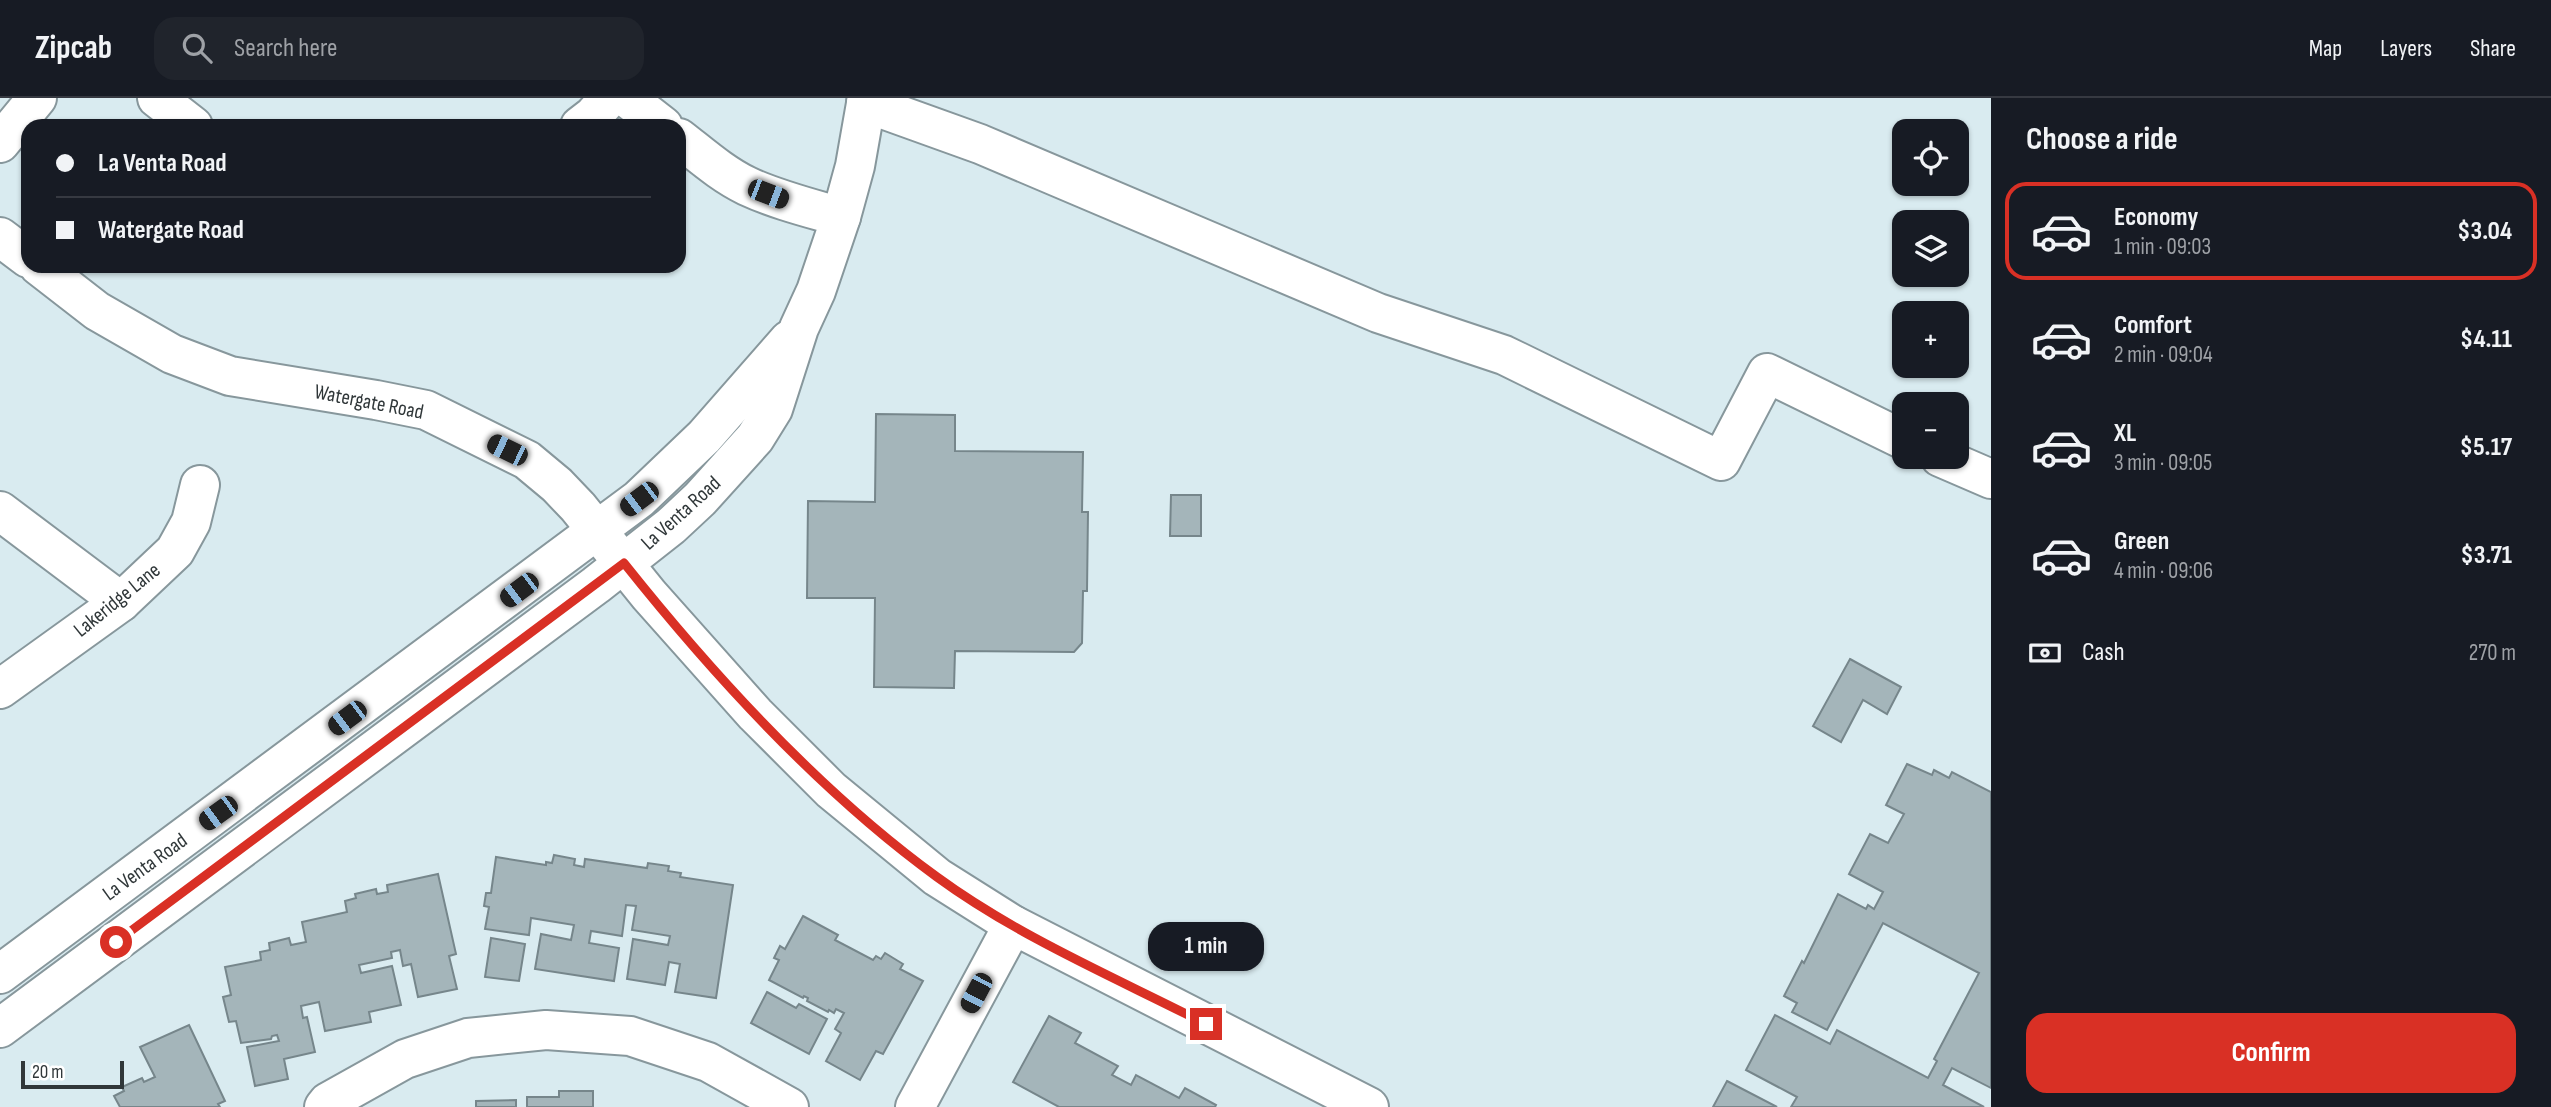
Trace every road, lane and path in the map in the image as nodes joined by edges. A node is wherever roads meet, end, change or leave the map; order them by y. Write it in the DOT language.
graph roads {
  1 [pos="37,98"];
  2 [pos="157,98"];
  3 [pos="609,98"];
  4 [pos="627,98"];
  5 [pos="867,101"];
  6 [pos="184,119"];
  7 [pos="589,119"];
  8 [pos="654,119"];
  9 [pos="0,143"];
  10 [pos="686,144"];
  11 [pos="841,218"];
  12 [pos="0,237"];
  13 [pos="21,253"];
  14 [pos="48,273"];
  15 [pos="799,328"];
  16 [pos="1892,434"];
  17 [pos="1968,469"];
  18 [pos="1991,479"];
  19 [pos="200,485"];
  20 [pos="0,511"];
  21 [pos="597,531"];
  22 [pos="624,563"];
  23 [pos="121,602"];
  24 [pos="0,689"];
  25 [pos="1013,925"];
  26 [pos="0,974"];
  27 [pos="2,1022"];
  28 [pos="324,1107"];
  29 [pos="789,1107"];
  30 [pos="915,1107"];
  31 [pos="1369,1107"];
  1 -- 9 [label="street"];
  2 -- 6 [label="street"];
  3 -- 7 [label="street"];
  4 -- 8 [label="street"];
  5 -- 11 [label="street, La Venta Road"];
  5 -- 16 [label="street"];
  10 -- 11 [label="street"];
  11 -- 15 [label="street, La Venta Road"];
  12 -- 13 [label="street"];
  14 -- 21 [label="street, Watergate Road"];
  15 -- 21 [label="street, La Venta Road"];
  15 -- 22 [label="street, La Venta Road"];
  17 -- 18 [label="street"];
  19 -- 23 [label="street, Lakeridge Lane"];
  20 -- 23 [label="street"];
  21 -- 22 [label="street, Watergate Road"];
  21 -- 26 [label="street, La Venta Road"];
  22 -- 25 [label="street, Watergate Road"];
  22 -- 27 [label="street, La Venta Road"];
  23 -- 24 [label="street, Lakeridge Lane"];
  25 -- 30 [label="street"];
  25 -- 31 [label="street, Watergate Road"];
  28 -- 29 [label="street"];
}
